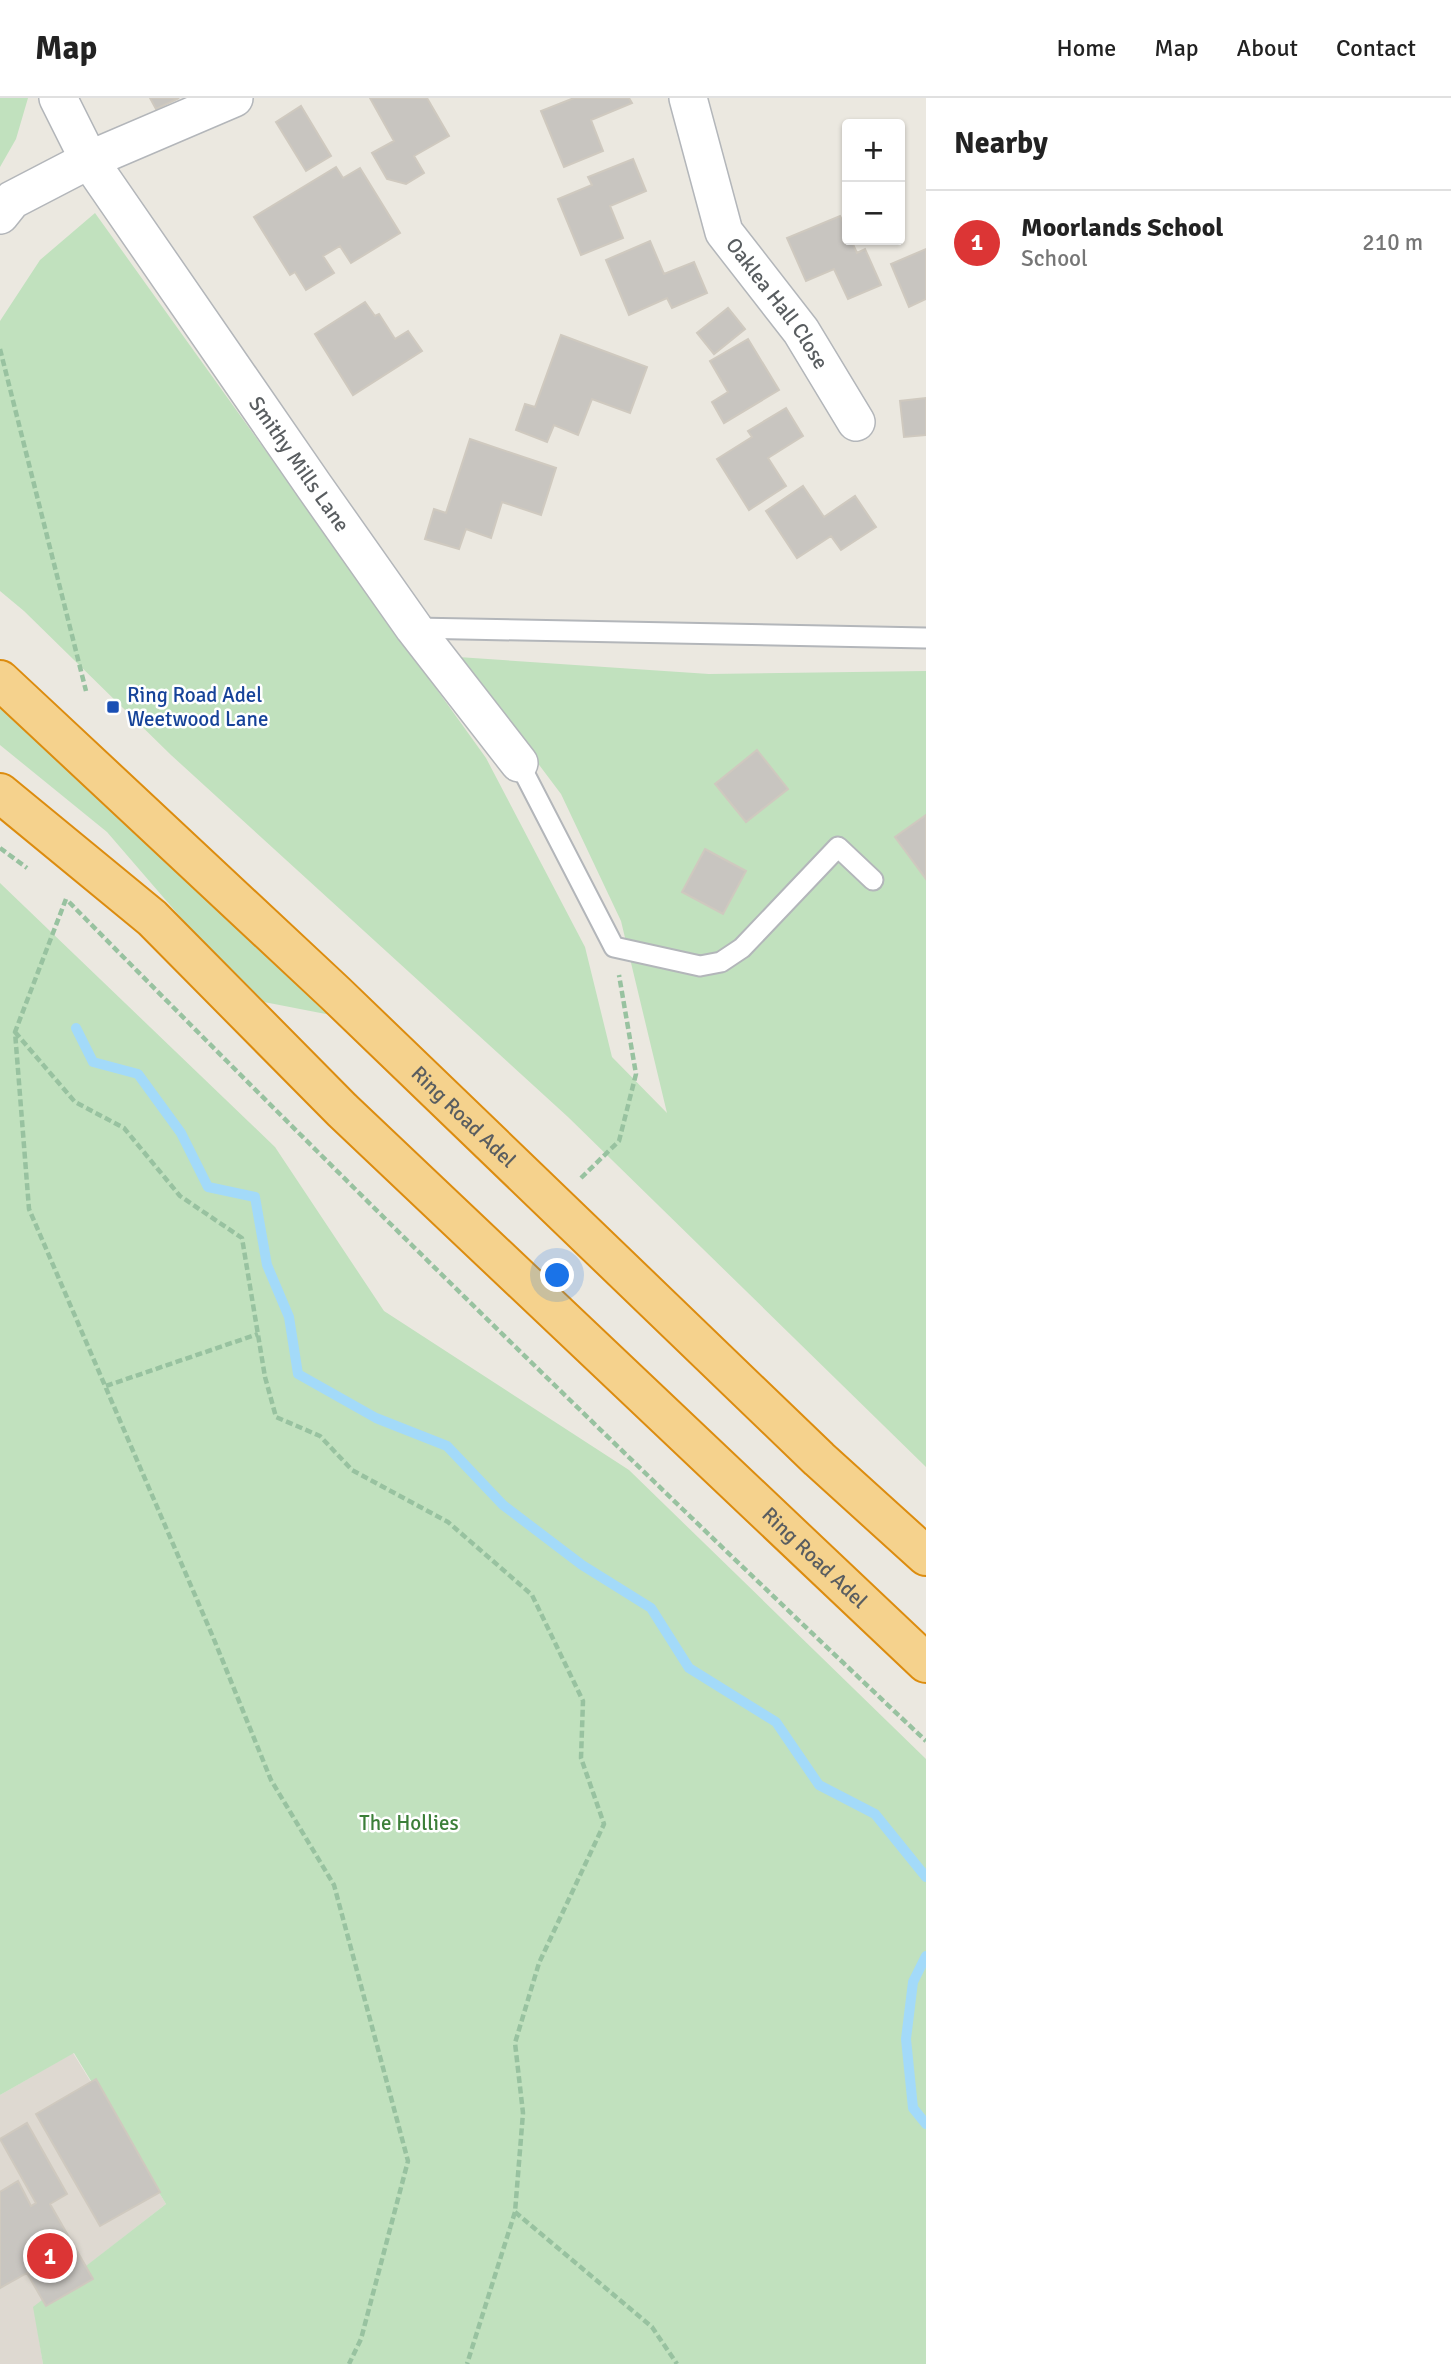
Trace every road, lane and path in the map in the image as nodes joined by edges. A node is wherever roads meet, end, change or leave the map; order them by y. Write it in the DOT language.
graph roads {
  1 [pos="58,98"];
  2 [pos="234,98"];
  3 [pos="688,98"];
  4 [pos="89,160"];
  5 [pos="0,215"];
  6 [pos="0,349"];
  7 [pos="856,422"];
  8 [pos="414,628"];
  9 [pos="926,638"];
  10 [pos="0,680"];
  11 [pos="86,691"];
  12 [pos="519,763"];
  13 [pos="0,793"];
  14 [pos="873,880"];
  15 [pos="614,947"];
  16 [pos="15,1032"];
  17 [pos="555,1205"];
  18 [pos="258,1334"];
  19 [pos="106,1386"];
  20 [pos="926,1556"];
  21 [pos="926,1663"];
  22 [pos="926,1741"];
  23 [pos="515,2212"];
  24 [pos="349,2364"];
  25 [pos="467,2364"];
  26 [pos="677,2364"];
  1 -- 4 [label="street, Smithy Mills Lane"];
  2 -- 4 [label="street"];
  3 -- 7 [label="street, Oaklea Hall Close"];
  4 -- 5 [label="street"];
  4 -- 8 [label="street, Smithy Mills Lane"];
  6 -- 11 [label="path"];
  8 -- 9 [label="lane"];
  8 -- 12 [label="street, Smithy Mills Lane"];
  10 -- 17 [label="highway, Ring Road Adel"];
  12 -- 15 [label="lane"];
  13 -- 21 [label="highway, Ring Road Adel"];
  14 -- 15 [label="lane"];
  15 -- 17 [label="path"];
  16 -- 18 [label="path"];
  16 -- 19 [label="path"];
  16 -- 22 [label="path"];
  17 -- 20 [label="highway, Ring Road Adel"];
  18 -- 19 [label="path"];
  18 -- 23 [label="path"];
  19 -- 24 [label="path"];
  23 -- 25 [label="path"];
  23 -- 26 [label="path"];
}
